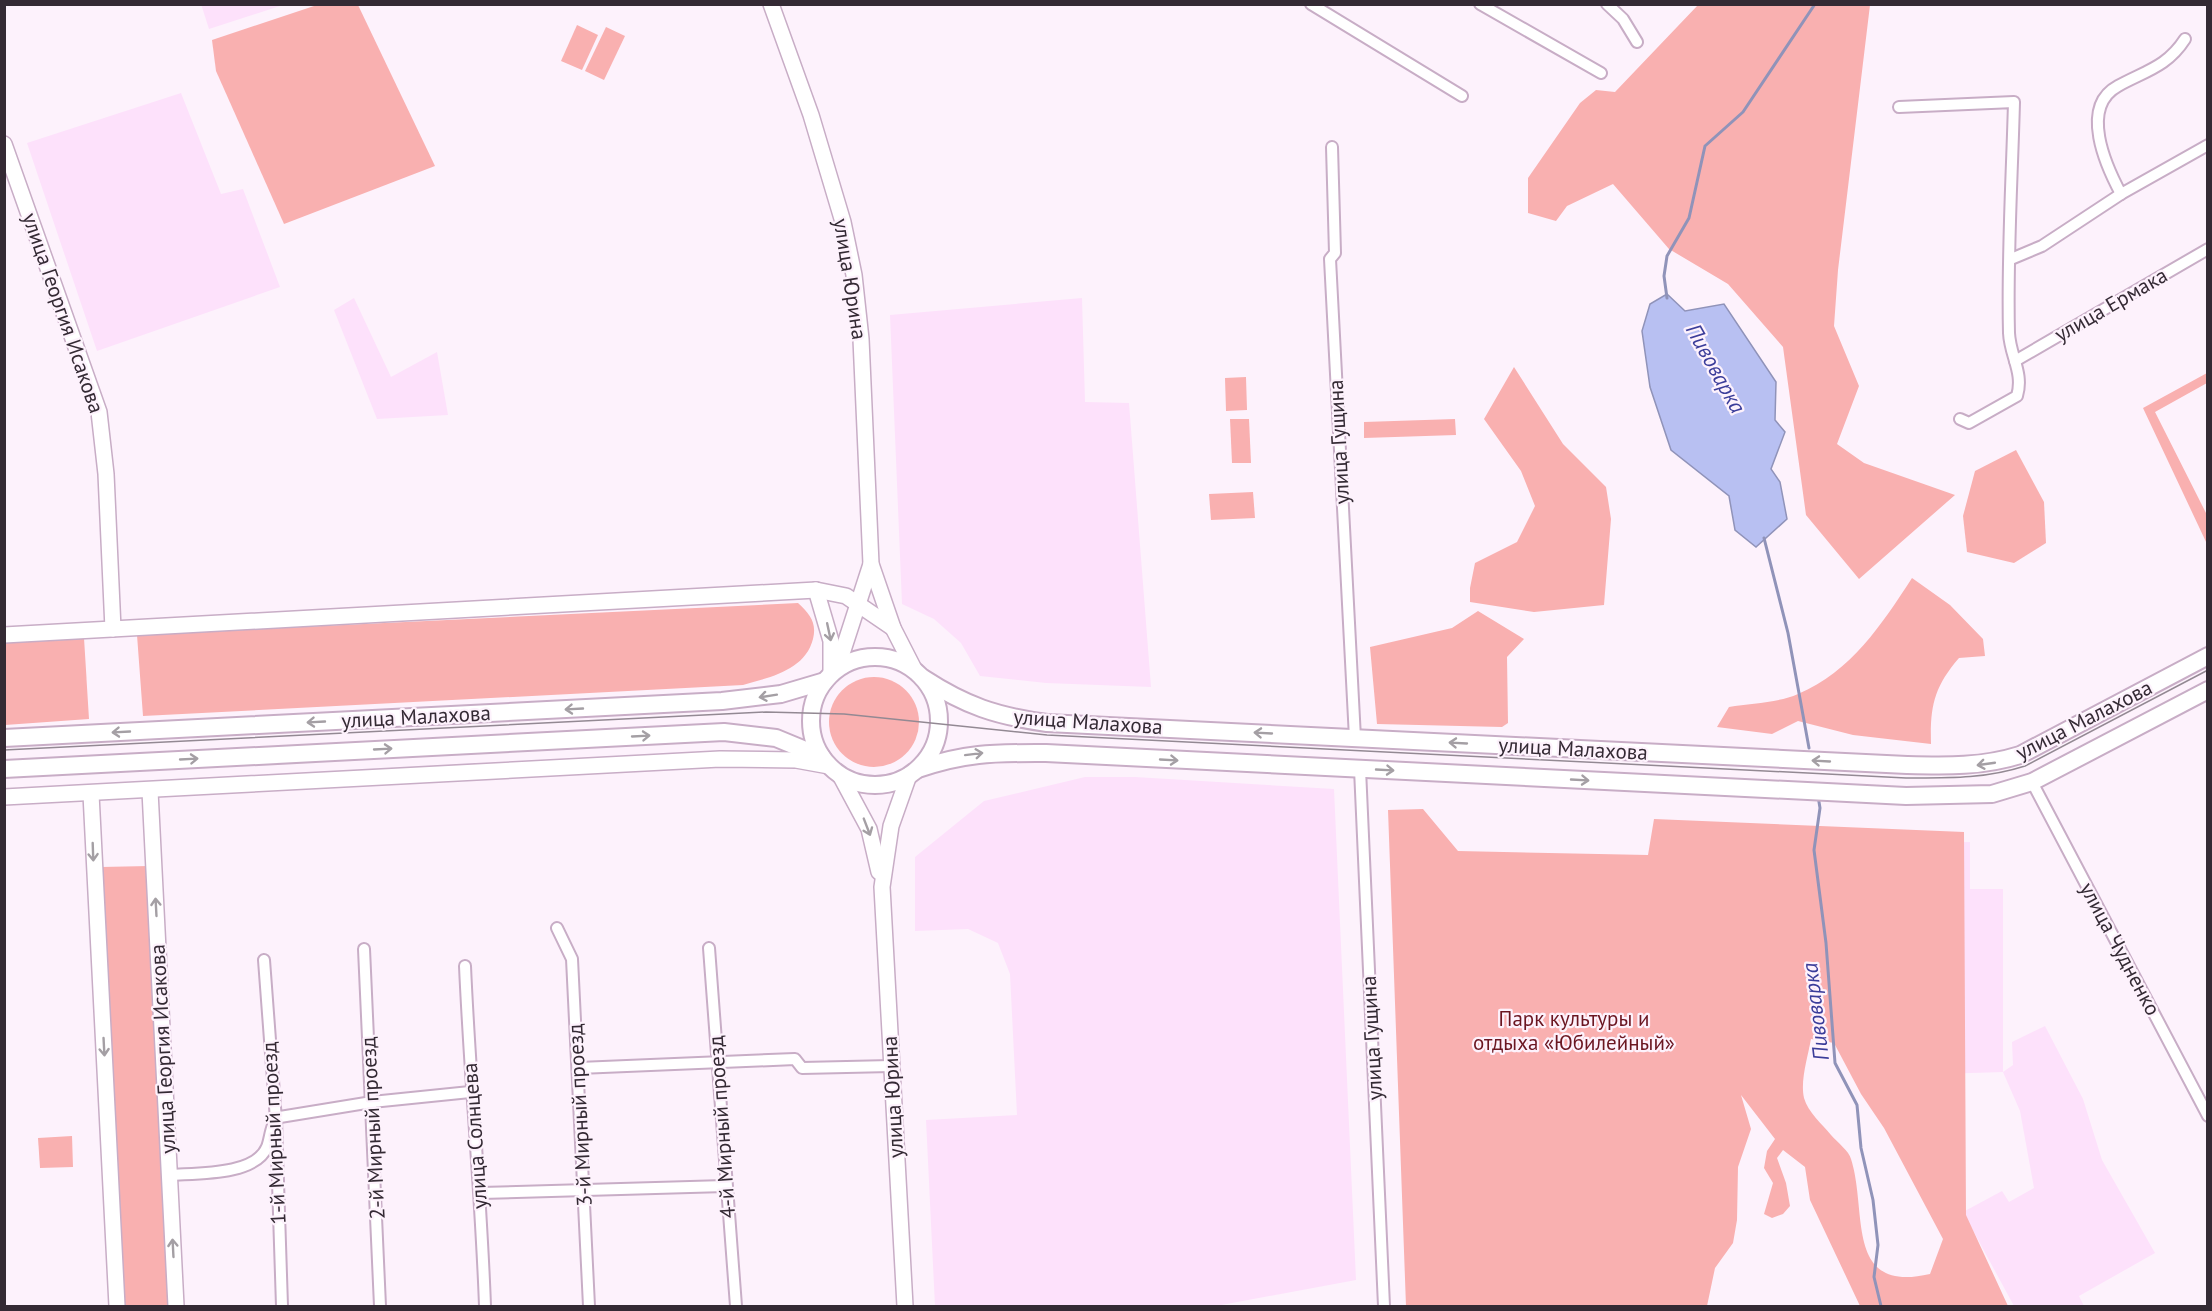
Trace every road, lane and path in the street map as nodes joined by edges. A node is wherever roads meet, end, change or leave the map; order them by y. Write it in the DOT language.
graph roads {
  1 [pos="771,4"];
  2 [pos="1311,4"];
  3 [pos="1480,4"];
  4 [pos="1607,4"];
  5 [pos="2185,39"];
  6 [pos="1637,42"];
  7 [pos="1601,73"];
  8 [pos="1462,96"];
  9 [pos="1899,107"];
  10 [pos="4,144"];
  11 [pos="2208,145"];
  12 [pos="1332,147"];
  13 [pos="2121,194"];
  14 [pos="2208,249"];
  15 [pos="2011,259"];
  16 [pos="2015,361"];
  17 [pos="1960,419"];
  18 [pos="871,564"];
  19 [pos="816,590"];
  20 [pos="860,604"];
  21 [pos="893,628"];
  22 [pos="113,629"];
  23 [pos="4,635"];
  24 [pos="2208,656"];
  25 [pos="831,675"];
  26 [pos="919,675"];
  27 [pos="2208,690"];
  28 [pos="4,738"];
  29 [pos="1355,738"];
  30 [pos="830,766"];
  31 [pos="4,769"];
  32 [pos="1360,769"];
  33 [pos="914,772"];
  34 [pos="2032,782"];
  35 [pos="150,791"];
  36 [pos="91,794"];
  37 [pos="4,797"];
  38 [pos="882,887"];
  39 [pos="556,928"];
  40 [pos="709,948"];
  41 [pos="364,949"];
  42 [pos="264,960"];
  43 [pos="465,966"];
  44 [pos="718,1061"];
  45 [pos="891,1066"];
  46 [pos="579,1068"];
  47 [pos="470,1092"];
  48 [pos="372,1102"];
  49 [pos="2208,1116"];
  50 [pos="276,1120"];
  51 [pos="170,1175"];
  52 [pos="725,1186"];
  53 [pos="584,1190"];
  54 [pos="481,1193"];
  55 [pos="117,1306"];
  56 [pos="176,1306"];
  57 [pos="282,1306"];
  58 [pos="381,1306"];
  59 [pos="485,1306"];
  60 [pos="589,1306"];
  61 [pos="736,1306"];
  62 [pos="905,1306"];
  63 [pos="1384,1306"];
  1 -- 18 [label="street, улица Юрина"];
  2 -- 8 [label="street"];
  3 -- 7 [label="street"];
  4 -- 6 [label="street"];
  5 -- 13 [label="street"];
  9 -- 15 [label="street"];
  10 -- 22 [label="street, улица Георгия Исакова"];
  11 -- 13 [label="street"];
  12 -- 29 [label="street, улица Гущина"];
  13 -- 15 [label="street"];
  14 -- 16 [label="street, улица Ермака"];
  15 -- 16 [label="street"];
  16 -- 17 [label="street"];
  18 -- 20 [label="street, улица Юрина"];
  18 -- 21 [label="street, улица Юрина"];
  19 -- 20 [label="street"];
  19 -- 22 [label="street"];
  19 -- 25 [label="street, one-way"];
  20 -- 21 [label="street"];
  20 -- 25 [label="street, улица Юрина"];
  21 -- 26 [label="street, улица Юрина"];
  22 -- 23 [label="street"];
  24 -- 29 [label="main road, улица Малахова, one-way"];
  25 -- 26 [label="main road"];
  25 -- 28 [label="main road, улица Малахова, one-way"];
  25 -- 30 [label="main road"];
  29 -- 26 [label="main road, улица Малахова, one-way"];
  26 -- 33 [label="main road"];
  27 -- 34 [label="main road, улица Малахова"];
  31 -- 30 [label="main road, улица Малахова, one-way"];
  30 -- 33 [label="main road"];
  30 -- 35 [label="street"];
  30 -- 38 [label="street, улица Юрина, one-way"];
  33 -- 32 [label="main road, улица Малахова, one-way"];
  32 -- 34 [label="main road, улица Малахова, one-way"];
  32 -- 63 [label="street, улица Гущина"];
  33 -- 38 [label="street, улица Юрина"];
  34 -- 49 [label="street, улица Чудненко"];
  35 -- 36 [label="street"];
  51 -- 35 [label="street, улица Георгия Исакова, one-way"];
  36 -- 37 [label="street"];
  36 -- 55 [label="street, one-way"];
  38 -- 45 [label="street, улица Юрина"];
  39 -- 46 [label="street, 3-й Мирный проезд"];
  40 -- 44 [label="street, 4-й Мирный проезд"];
  41 -- 48 [label="street, 2-й Мирный проезд"];
  42 -- 50 [label="street, 1-й Мирный проезд"];
  43 -- 47 [label="street, улица Солнцева"];
  44 -- 45 [label="street"];
  44 -- 46 [label="street"];
  44 -- 52 [label="street, 4-й Мирный проезд"];
  45 -- 62 [label="street, улица Юрина"];
  46 -- 53 [label="street, 3-й Мирный проезд"];
  47 -- 48 [label="street"];
  47 -- 54 [label="street, улица Солнцева"];
  48 -- 50 [label="street"];
  48 -- 58 [label="street, 2-й Мирный проезд"];
  50 -- 51 [label="street"];
  50 -- 57 [label="street, 1-й Мирный проезд"];
  56 -- 51 [label="street, улица Георгия Исакова, one-way"];
  52 -- 53 [label="street"];
  52 -- 61 [label="street, 4-й Мирный проезд"];
  53 -- 54 [label="street"];
  53 -- 60 [label="street, 3-й Мирный проезд"];
  54 -- 59 [label="street, улица Солнцева"];
}
